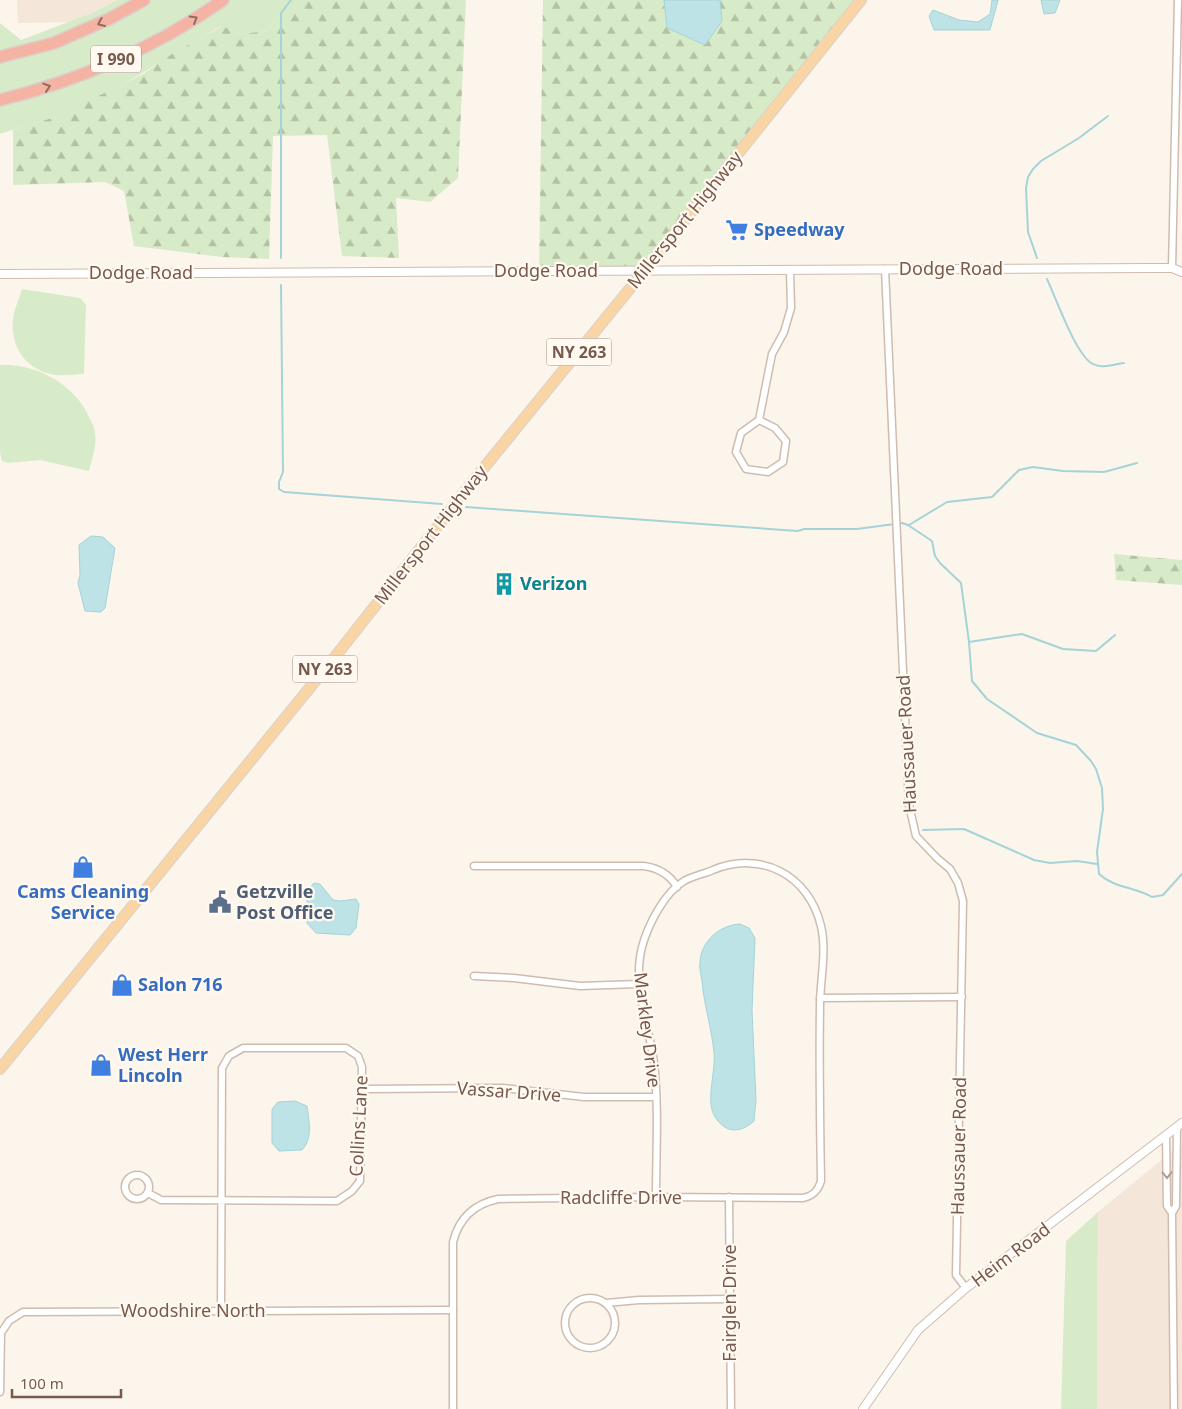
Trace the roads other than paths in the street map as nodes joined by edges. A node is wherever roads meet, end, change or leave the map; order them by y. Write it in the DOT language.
graph roads {
  1 [pos="144,0"];
  2 [pos="223,0"];
  3 [pos="861,0"];
  4 [pos="1178,0"];
  5 [pos="1180,16"];
  6 [pos="0,57"];
  7 [pos="0,100"];
  8 [pos="1172,268"];
  9 [pos="885,269"];
  10 [pos="645,270"];
  11 [pos="790,270"];
  12 [pos="1182,272"];
  13 [pos="0,274"];
  14 [pos="759,420"];
  15 [pos="474,866"];
  16 [pos="677,887"];
  17 [pos="474,976"];
  18 [pos="639,984"];
  19 [pos="962,997"];
  20 [pos="820,998"];
  21 [pos="0,1069"];
  22 [pos="363,1089"];
  23 [pos="656,1097"];
  24 [pos="1179,1126"];
  25 [pos="1166,1136"];
  26 [pos="148,1193"];
  27 [pos="656,1197"];
  28 [pos="729,1197"];
  29 [pos="221,1201"];
  30 [pos="1172,1213"];
  31 [pos="966,1288"];
  32 [pos="730,1299"];
  33 [pos="606,1303"];
  34 [pos="221,1310"];
  35 [pos="453,1310"];
  36 [pos="0,1392"];
  37 [pos="453,1409"];
  38 [pos="731,1409"];
  39 [pos="863,1409"];
  40 [pos="1174,1409"];
  1 -- 6 [label="highway, I 990, one-way"];
  7 -- 2 [label="highway, I 990, one-way"];
  3 -- 10 [label="main road, Millersport Highway / NY 263"];
  4 -- 5 [label="street"];
  5 -- 8 [label="street"];
  8 -- 9 [label="street, Dodge Road"];
  8 -- 12 [label="street, Dodge Road"];
  9 -- 11 [label="street, Dodge Road"];
  9 -- 19 [label="street, Haussauer Road"];
  10 -- 11 [label="street, Dodge Road"];
  10 -- 13 [label="street, Dodge Road"];
  10 -- 21 [label="main road, Millersport Highway / NY 263"];
  11 -- 14 [label="street"];
  14 -- 14 [label="street"];
  15 -- 16 [label="street"];
  16 -- 18 [label="street, Markley Drive"];
  16 -- 20 [label="street, Markley Drive"];
  17 -- 18 [label="street"];
  18 -- 23 [label="street, Markley Drive"];
  19 -- 20 [label="street"];
  19 -- 31 [label="street, Haussauer Road"];
  20 -- 28 [label="street, Radcliffe Drive"];
  22 -- 23 [label="street, Vassar Drive"];
  22 -- 29 [label="street, Collins Lane"];
  22 -- 29 [label="street, Collins Lane"];
  23 -- 27 [label="street, Markley Drive"];
  24 -- 25 [label="street, Heim Road"];
  24 -- 30 [label="street"];
  25 -- 30 [label="street, one-way"];
  25 -- 31 [label="street, Heim Road"];
  26 -- 29 [label="street"];
  27 -- 28 [label="street, Radcliffe Drive"];
  27 -- 35 [label="street, Radcliffe Drive"];
  28 -- 32 [label="street, Fairglen Drive"];
  29 -- 34 [label="street, Collins Lane"];
  30 -- 40 [label="street"];
  31 -- 39 [label="street, Heim Road"];
  32 -- 33 [label="street"];
  32 -- 38 [label="street, Fairglen Drive"];
  33 -- 33 [label="street"];
  34 -- 35 [label="street, Woodshire North"];
  34 -- 36 [label="street, Woodshire North"];
  35 -- 37 [label="street, Radcliffe Drive"];
}
